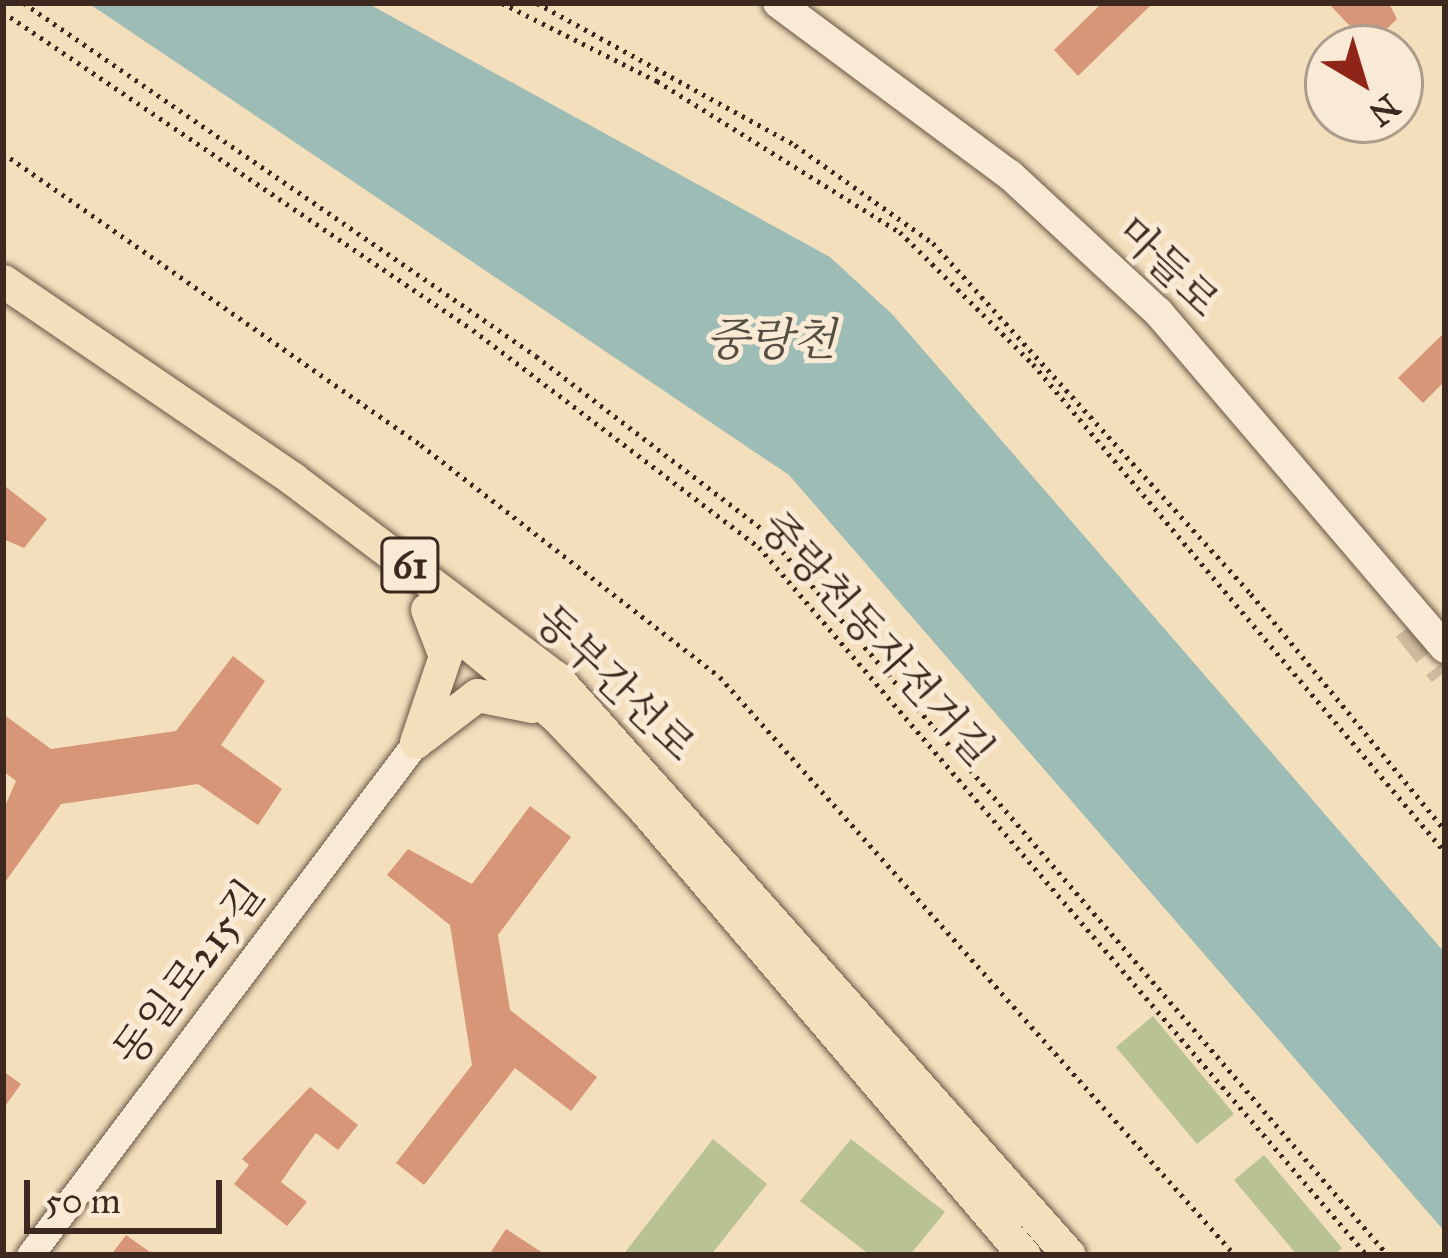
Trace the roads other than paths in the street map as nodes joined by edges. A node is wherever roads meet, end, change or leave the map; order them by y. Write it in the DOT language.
graph roads {
  1 [pos="778,3"];
  2 [pos="11,288"];
  3 [pos="332,507"];
  4 [pos="428,610"];
  5 [pos="1445,648"];
  6 [pos="555,715"];
  7 [pos="416,742"];
  8 [pos="30,1255"];
  9 [pos="1024,1255"];
  10 [pos="1069,1255"];
  1 -- 5 [label="main road, 마들로"];
  2 -- 3 [label="highway, 동부간선로 / 61"];
  3 -- 4 [label="highway"];
  3 -- 10 [label="highway, 동부간선로 / 61"];
  4 -- 6 [label="highway"];
  4 -- 7 [label="highway"];
  6 -- 7 [label="highway"];
  6 -- 9 [label="highway"];
  7 -- 8 [label="street, 동일로215길"];
}
